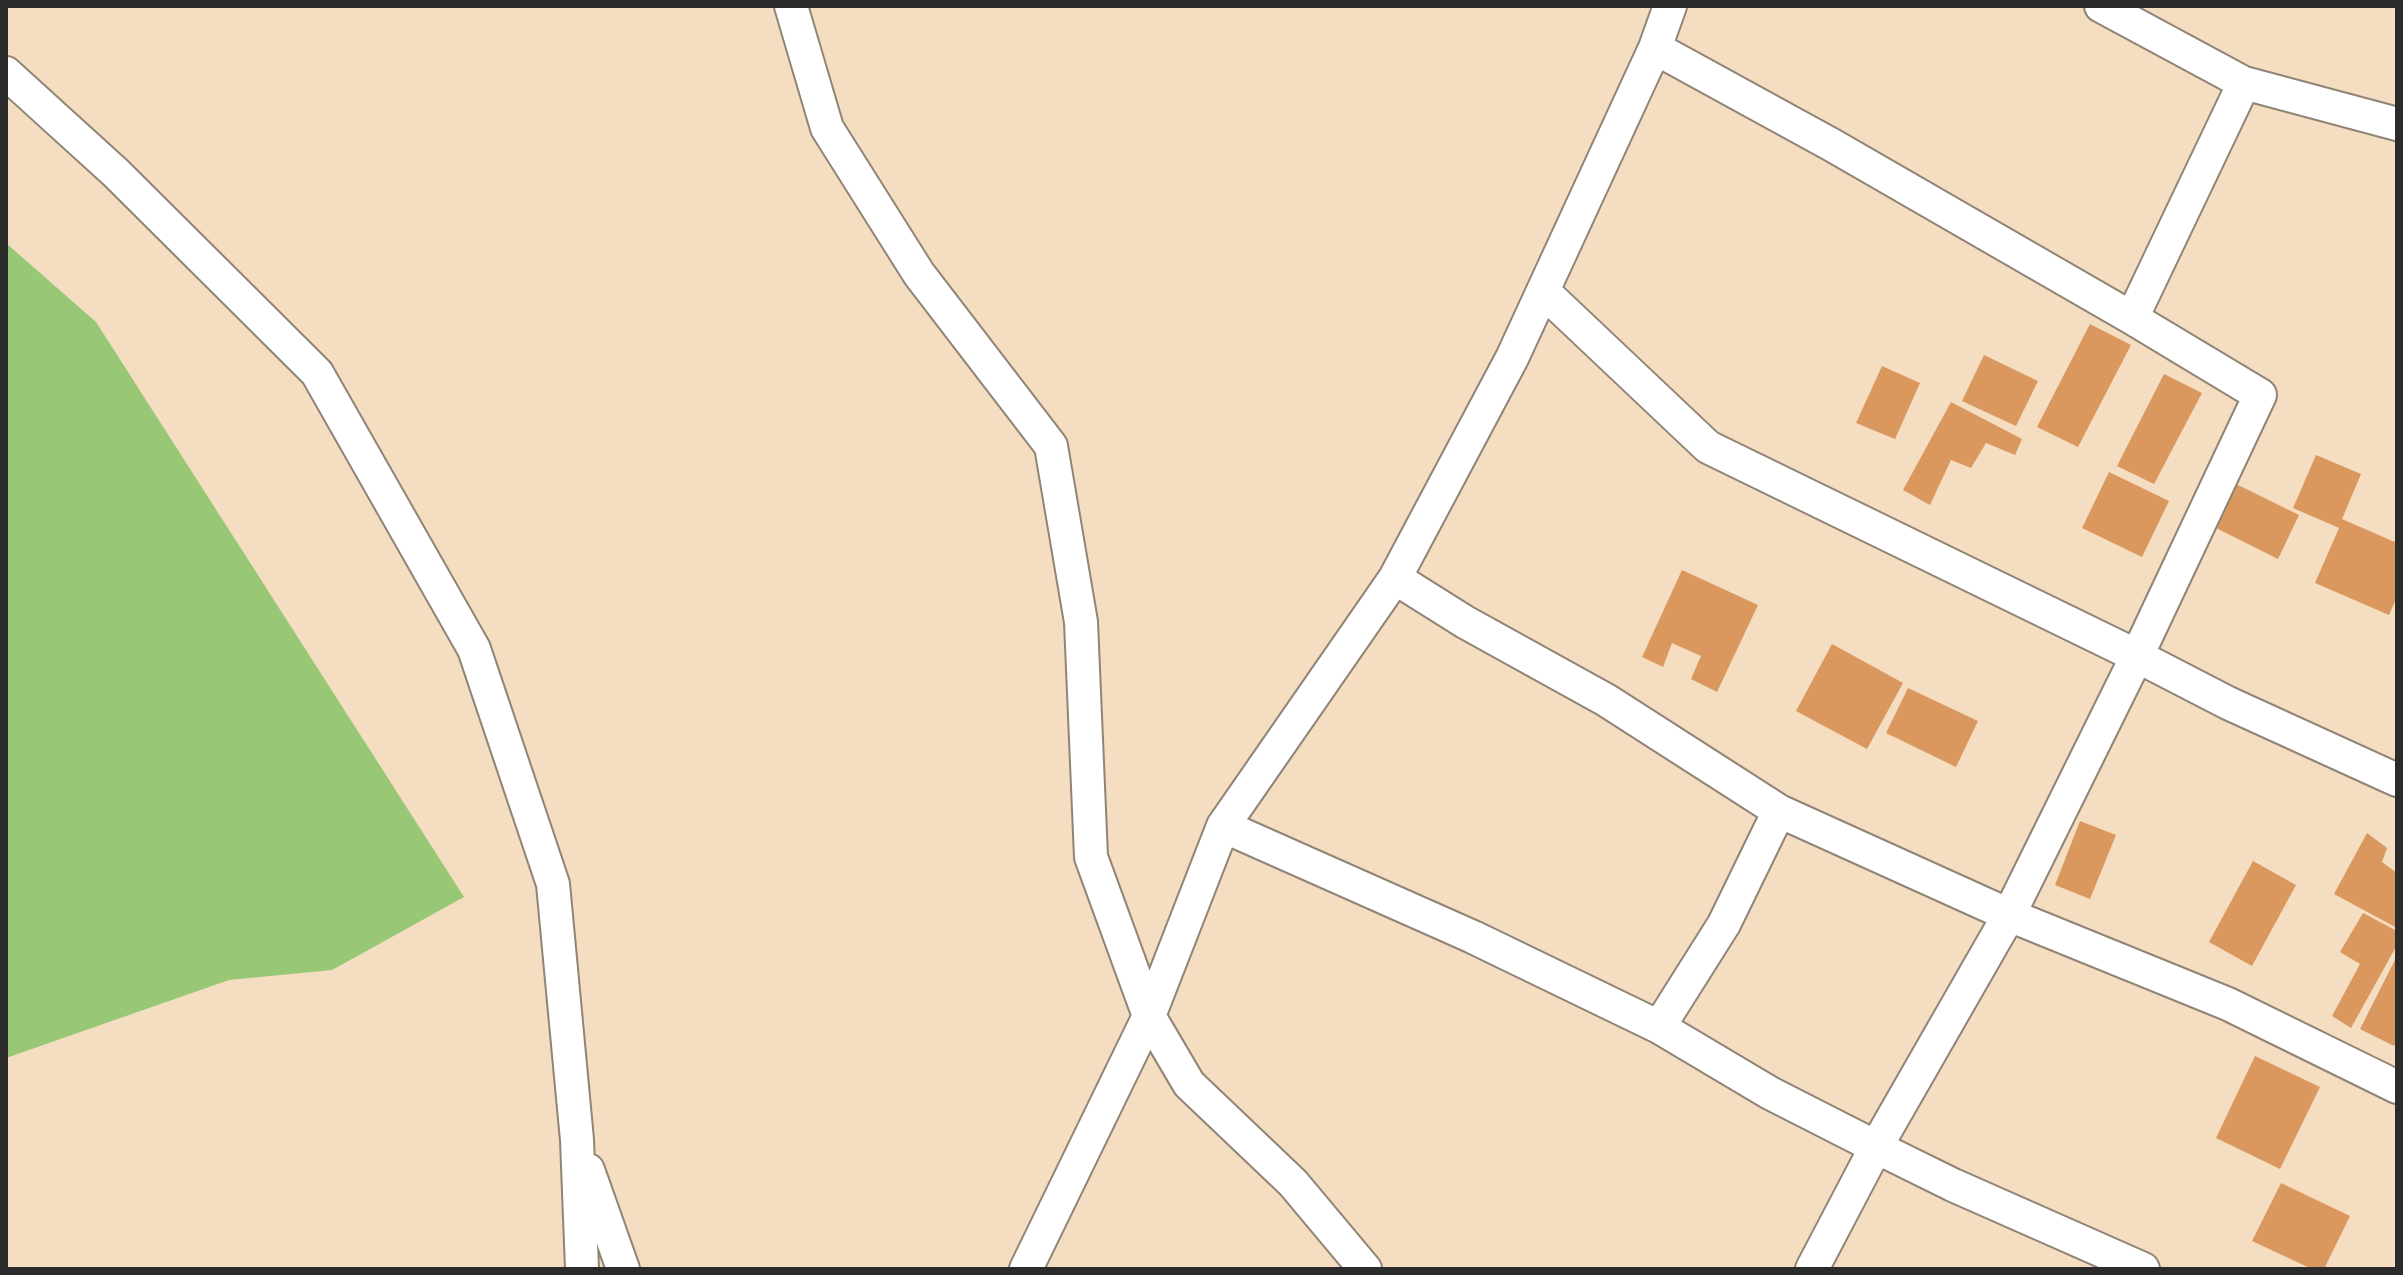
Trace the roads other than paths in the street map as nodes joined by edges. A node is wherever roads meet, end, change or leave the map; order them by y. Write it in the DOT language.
graph roads {
  1 [pos="791,6"];
  2 [pos="1670,6"];
  3 [pos="2101,6"];
  4 [pos="1655,48"];
  5 [pos="6,73"];
  6 [pos="2244,83"];
  7 [pos="2397,124"];
  8 [pos="1543,291"];
  9 [pos="2132,318"];
  10 [pos="1395,578"];
  11 [pos="2137,656"];
  12 [pos="2397,780"];
  13 [pos="1779,811"];
  14 [pos="1223,826"];
  15 [pos="2009,915"];
  16 [pos="1149,1016"];
  17 [pos="1659,1027"];
  18 [pos="2397,1087"];
  19 [pos="577,1140"];
  20 [pos="1876,1147"];
  21 [pos="582,1269"];
  22 [pos="623,1269"];
  23 [pos="1026,1269"];
  24 [pos="1365,1269"];
  25 [pos="1812,1269"];
  26 [pos="2143,1269"];
  1 -- 16 [label="street"];
  2 -- 4 [label="street"];
  3 -- 6 [label="street"];
  4 -- 8 [label="street"];
  4 -- 9 [label="street"];
  5 -- 19 [label="street"];
  6 -- 7 [label="street"];
  6 -- 9 [label="street"];
  8 -- 10 [label="street"];
  8 -- 11 [label="street"];
  9 -- 11 [label="street"];
  10 -- 13 [label="street"];
  10 -- 14 [label="street"];
  11 -- 12 [label="street"];
  11 -- 15 [label="street"];
  13 -- 15 [label="street"];
  13 -- 17 [label="street"];
  14 -- 16 [label="street"];
  14 -- 17 [label="street"];
  15 -- 18 [label="street"];
  15 -- 20 [label="street"];
  16 -- 23 [label="street"];
  16 -- 24 [label="street"];
  17 -- 20 [label="street"];
  19 -- 21 [label="street"];
  19 -- 22 [label="street"];
  20 -- 25 [label="street"];
  20 -- 26 [label="street"];
}
